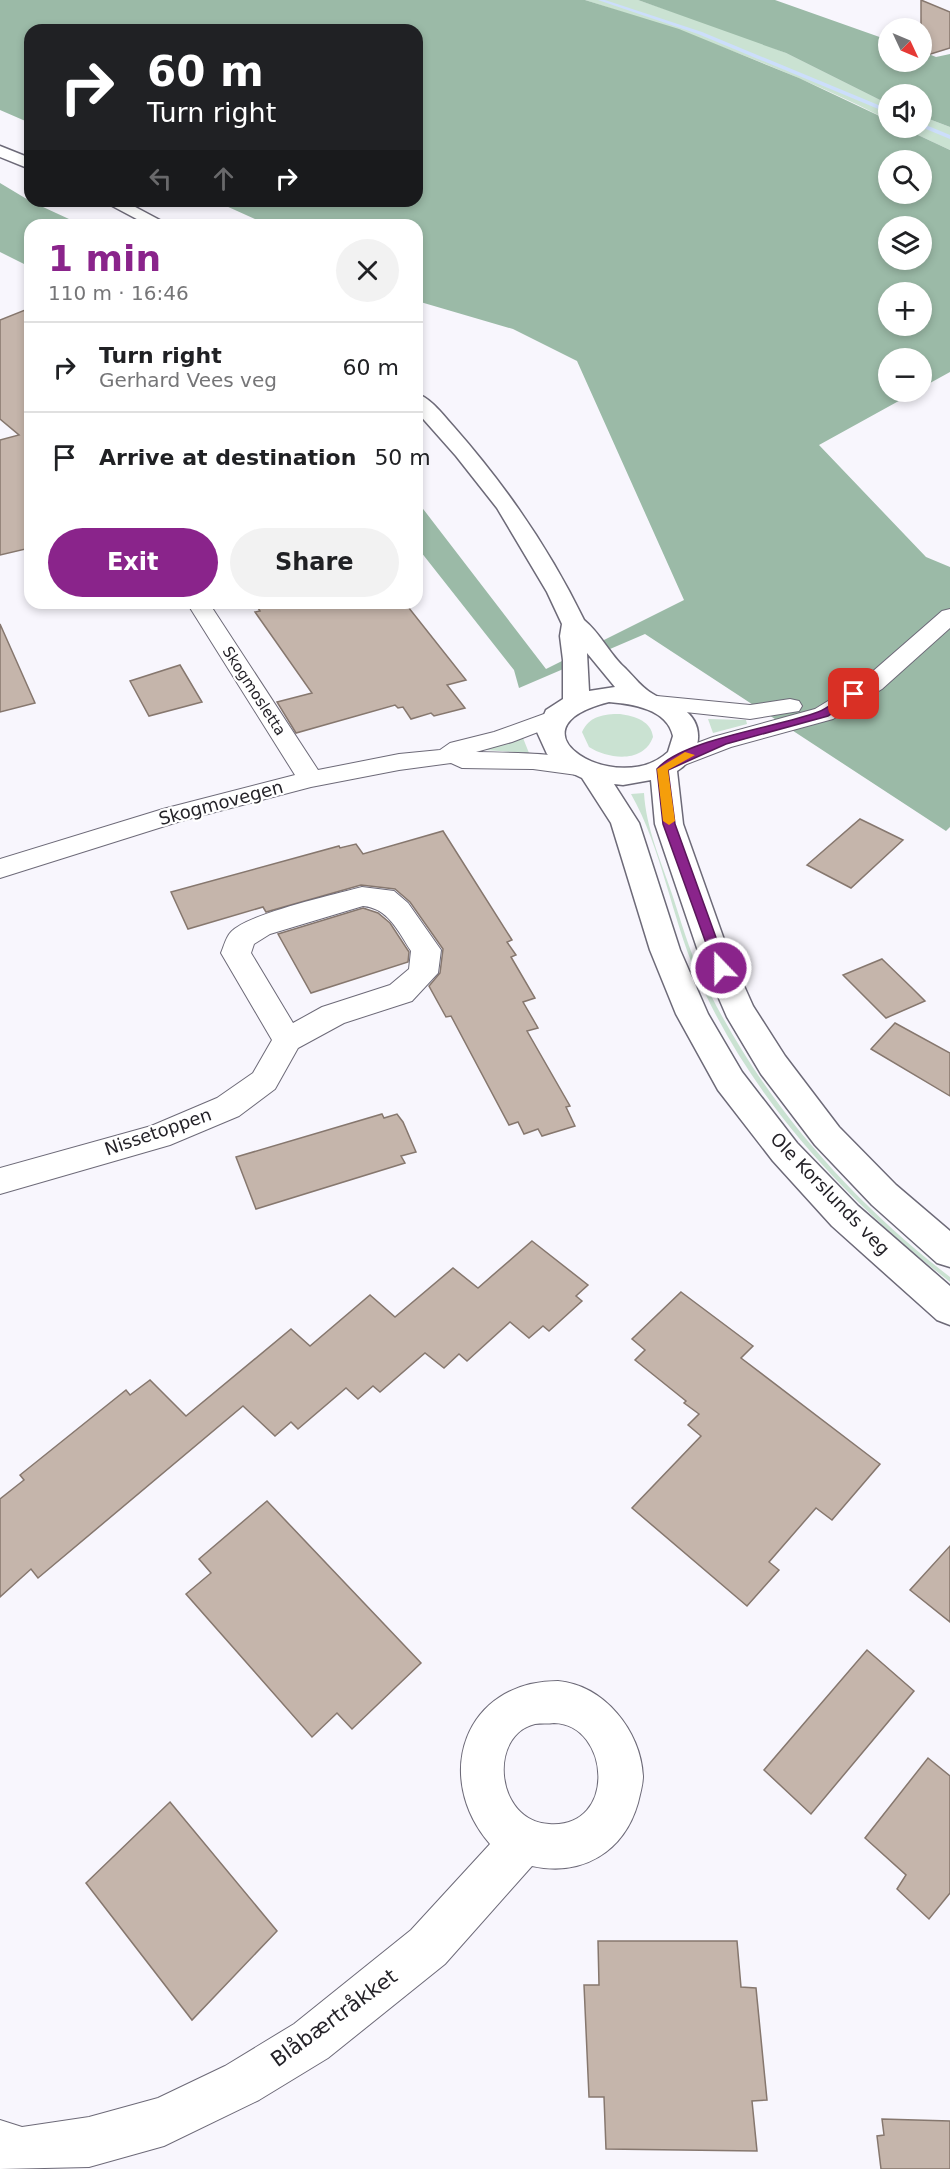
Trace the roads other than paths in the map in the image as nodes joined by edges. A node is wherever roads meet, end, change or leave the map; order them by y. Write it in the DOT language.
graph roads {
  1 [pos="0,151"];
  2 [pos="24,161"];
  3 [pos="124,207"];
  4 [pos="148,219"];
  5 [pos="423,407"];
  6 [pos="202,609"];
  7 [pos="950,616"];
  8 [pos="574,624"];
  9 [pos="576,701"];
  10 [pos="650,701"];
  11 [pos="836,705"];
  12 [pos="555,717"];
  13 [pos="446,757"];
  14 [pos="668,765"];
  15 [pos="585,770"];
  16 [pos="311,779"];
  17 [pos="0,869"];
  18 [pos="287,1040"];
  19 [pos="0,1181"];
  20 [pos="950,1252"];
  21 [pos="950,1309"];
  22 [pos="523,1842"];
  23 [pos="0,2145"];
  1 -- 2 [label="street"];
  3 -- 4 [label="street"];
  5 -- 8 [label="street"];
  6 -- 16 [label="street, Skogmosletta"];
  7 -- 11 [label="street"];
  8 -- 9 [label="street"];
  8 -- 10 [label="street"];
  9 -- 10 [label="street"];
  9 -- 12 [label="street"];
  10 -- 11 [label="street"];
  10 -- 14 [label="street"];
  11 -- 14 [label="street"];
  12 -- 13 [label="street, Skogmovegen"];
  12 -- 15 [label="street"];
  13 -- 15 [label="street, Skogmovegen"];
  13 -- 16 [label="street, Skogmovegen"];
  14 -- 15 [label="street"];
  14 -- 20 [label="street"];
  15 -- 21 [label="street, Ole Korslunds veg"];
  16 -- 17 [label="street, Skogmovegen"];
  18 -- 18 [label="street"];
  18 -- 19 [label="street, Nissetoppen"];
  22 -- 23 [label="street, Blåbærtråkket"];
}
